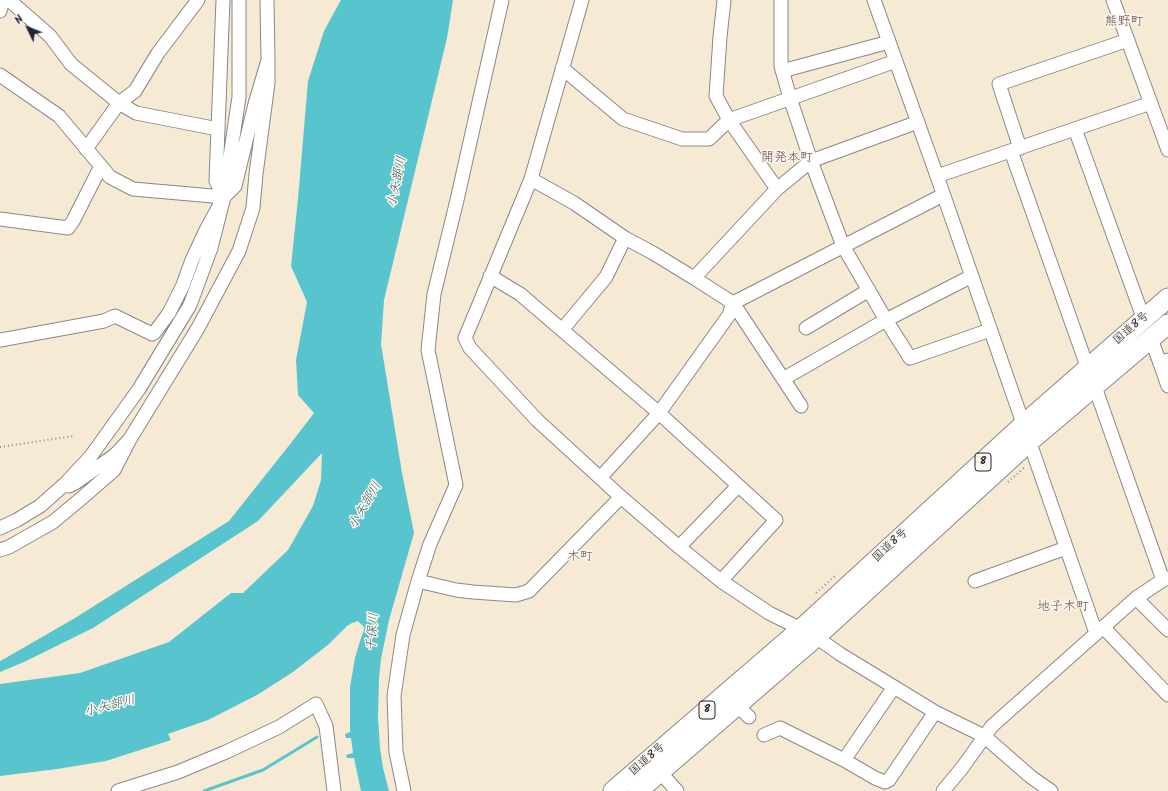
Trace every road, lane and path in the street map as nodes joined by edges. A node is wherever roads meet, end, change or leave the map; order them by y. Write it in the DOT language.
graph roads {
  1 [pos="4,0"];
  2 [pos="9,0"];
  3 [pos="198,0"];
  4 [pos="223,0"];
  5 [pos="239,0"];
  6 [pos="267,0"];
  7 [pos="502,0"];
  8 [pos="582,0"];
  9 [pos="724,0"];
  10 [pos="781,0"];
  11 [pos="874,0"];
  12 [pos="1113,0"];
  13 [pos="0,11"];
  14 [pos="1128,40"];
  15 [pos="889,42"];
  16 [pos="268,60"];
  17 [pos="896,61"];
  18 [pos="562,68"];
  19 [pos="782,71"];
  20 [pos="0,75"];
  21 [pos="790,98"];
  22 [pos="1151,102"];
  23 [pos="119,103"];
  24 [pos="729,120"];
  25 [pos="918,122"];
  26 [pos="218,129"];
  27 [pos="1075,129"];
  28 [pos="1167,141"];
  29 [pos="86,149"];
  30 [pos="1016,149"];
  31 [pos="811,161"];
  32 [pos="101,166"];
  33 [pos="937,176"];
  34 [pos="531,179"];
  35 [pos="777,189"];
  36 [pos="943,195"];
  37 [pos="224,198"];
  38 [pos="0,220"];
  39 [pos="625,238"];
  40 [pos="843,246"];
  41 [pos="490,276"];
  42 [pos="972,276"];
  43 [pos="694,278"];
  44 [pos="868,290"];
  45 [pos="1168,298"];
  46 [pos="733,303"];
  47 [pos="886,320"];
  48 [pos="1144,320"];
  49 [pos="1168,324"];
  50 [pos="806,328"];
  51 [pos="562,330"];
  52 [pos="990,330"];
  53 [pos="1151,339"];
  54 [pos="0,340"];
  55 [pos="1164,362"];
  56 [pos="1088,369"];
  57 [pos="783,378"];
  58 [pos="1168,386"];
  59 [pos="1095,387"];
  60 [pos="801,406"];
  61 [pos="659,413"];
  62 [pos="1027,433"];
  63 [pos="74,436"];
  64 [pos="130,439"];
  65 [pos="0,447"];
  66 [pos="1025,467"];
  67 [pos="600,478"];
  68 [pos="65,484"];
  69 [pos="1006,484"];
  70 [pos="738,486"];
  71 [pos="622,498"];
  72 [pos="0,528"];
  73 [pos="679,548"];
  74 [pos="1066,548"];
  75 [pos="0,550"];
  76 [pos="836,575"];
  77 [pos="1165,579"];
  78 [pos="418,581"];
  79 [pos="721,581"];
  80 [pos="975,581"];
  81 [pos="816,593"];
  82 [pos="1136,598"];
  83 [pos="1100,630"];
  84 [pos="1168,630"];
  85 [pos="808,633"];
  86 [pos="894,687"];
  87 [pos="1166,690"];
  88 [pos="935,712"];
  89 [pos="764,735"];
  90 [pos="984,736"];
  91 [pos="844,760"];
  92 [pos="660,772"];
  93 [pos="118,791"];
  94 [pos="334,791"];
  95 [pos="404,791"];
  96 [pos="613,791"];
  97 [pos="638,791"];
  98 [pos="677,791"];
  99 [pos="943,791"];
  100 [pos="1050,791"];
  1 -- 13 [label="street"];
  2 -- 23 [label="street"];
  3 -- 23 [label="street"];
  4 -- 26 [label="street"];
  5 -- 37 [label="street"];
  6 -- 16 [label="street"];
  7 -- 78 [label="street"];
  8 -- 18 [label="street"];
  9 -- 24 [label="street"];
  10 -- 19 [label="street"];
  11 -- 15 [label="street"];
  12 -- 14 [label="street"];
  14 -- 22 [label="street"];
  14 -- 30 [label="street"];
  15 -- 17 [label="street"];
  15 -- 19 [label="street"];
  16 -- 37 [label="street"];
  16 -- 64 [label="street"];
  17 -- 21 [label="street"];
  17 -- 25 [label="street"];
  18 -- 24 [label="street"];
  18 -- 34 [label="street"];
  19 -- 21 [label="street"];
  20 -- 29 [label="street"];
  21 -- 24 [label="street"];
  21 -- 31 [label="street"];
  22 -- 27 [label="street"];
  22 -- 28 [label="street"];
  23 -- 26 [label="street"];
  23 -- 29 [label="street"];
  24 -- 35 [label="street"];
  25 -- 31 [label="street"];
  25 -- 33 [label="street"];
  26 -- 37 [label="street"];
  27 -- 30 [label="street"];
  27 -- 48 [label="street"];
  29 -- 32 [label="street"];
  30 -- 33 [label="street"];
  30 -- 56 [label="street"];
  31 -- 35 [label="street"];
  31 -- 40 [label="street"];
  32 -- 37 [label="street"];
  32 -- 38 [label="street"];
  33 -- 36 [label="street"];
  34 -- 39 [label="street"];
  34 -- 41 [label="street"];
  35 -- 43 [label="street"];
  36 -- 40 [label="street"];
  36 -- 42 [label="street"];
  37 -- 54 [label="street"];
  37 -- 68 [label="street"];
  39 -- 43 [label="street"];
  39 -- 51 [label="street"];
  40 -- 44 [label="street"];
  40 -- 46 [label="street"];
  41 -- 51 [label="street"];
  41 -- 67 [label="street"];
  42 -- 47 [label="street"];
  42 -- 52 [label="street"];
  43 -- 46 [label="street"];
  44 -- 47 [label="street"];
  44 -- 50 [label="street"];
  45 -- 48 [label="highway, 国道8号 / 8"];
  46 -- 57 [label="street"];
  46 -- 61 [label="street"];
  47 -- 52 [label="street"];
  47 -- 57 [label="street"];
  48 -- 56 [label="highway, 国道8号 / 8"];
  49 -- 53 [label="highway, 国道8号 / 8"];
  51 -- 61 [label="street"];
  52 -- 62 [label="street"];
  53 -- 55 [label="street"];
  53 -- 59 [label="highway, 国道8号 / 8"];
  55 -- 58 [label="street"];
  56 -- 62 [label="highway, 国道8号 / 8"];
  57 -- 60 [label="street"];
  59 -- 62 [label="highway, 国道8号 / 8"];
  59 -- 77 [label="street"];
  61 -- 67 [label="street"];
  61 -- 70 [label="street"];
  62 -- 74 [label="street"];
  62 -- 85 [label="highway, 国道8号 / 8"];
  63 -- 65 [label="path"];
  64 -- 68 [label="street"];
  64 -- 75 [label="street"];
  66 -- 69 [label="path"];
  67 -- 71 [label="street"];
  68 -- 72 [label="street"];
  70 -- 73 [label="street"];
  70 -- 79 [label="street"];
  71 -- 73 [label="street"];
  71 -- 78 [label="street"];
  73 -- 79 [label="street"];
  74 -- 80 [label="street"];
  74 -- 83 [label="street"];
  76 -- 81 [label="path"];
  77 -- 82 [label="street"];
  78 -- 95 [label="street"];
  79 -- 85 [label="street"];
  82 -- 83 [label="street"];
  82 -- 84 [label="street"];
  83 -- 87 [label="street"];
  83 -- 90 [label="street"];
  85 -- 86 [label="street"];
  85 -- 92 [label="highway, 国道8号 / 8"];
  85 -- 96 [label="highway, 国道8号 / 8"];
  86 -- 88 [label="street"];
  86 -- 91 [label="street"];
  88 -- 90 [label="street"];
  88 -- 91 [label="street"];
  89 -- 91 [label="street"];
  90 -- 99 [label="street"];
  90 -- 100 [label="street"];
  92 -- 97 [label="highway, 国道8号 / 8"];
  92 -- 98 [label="street"];
  93 -- 94 [label="street"];
}
